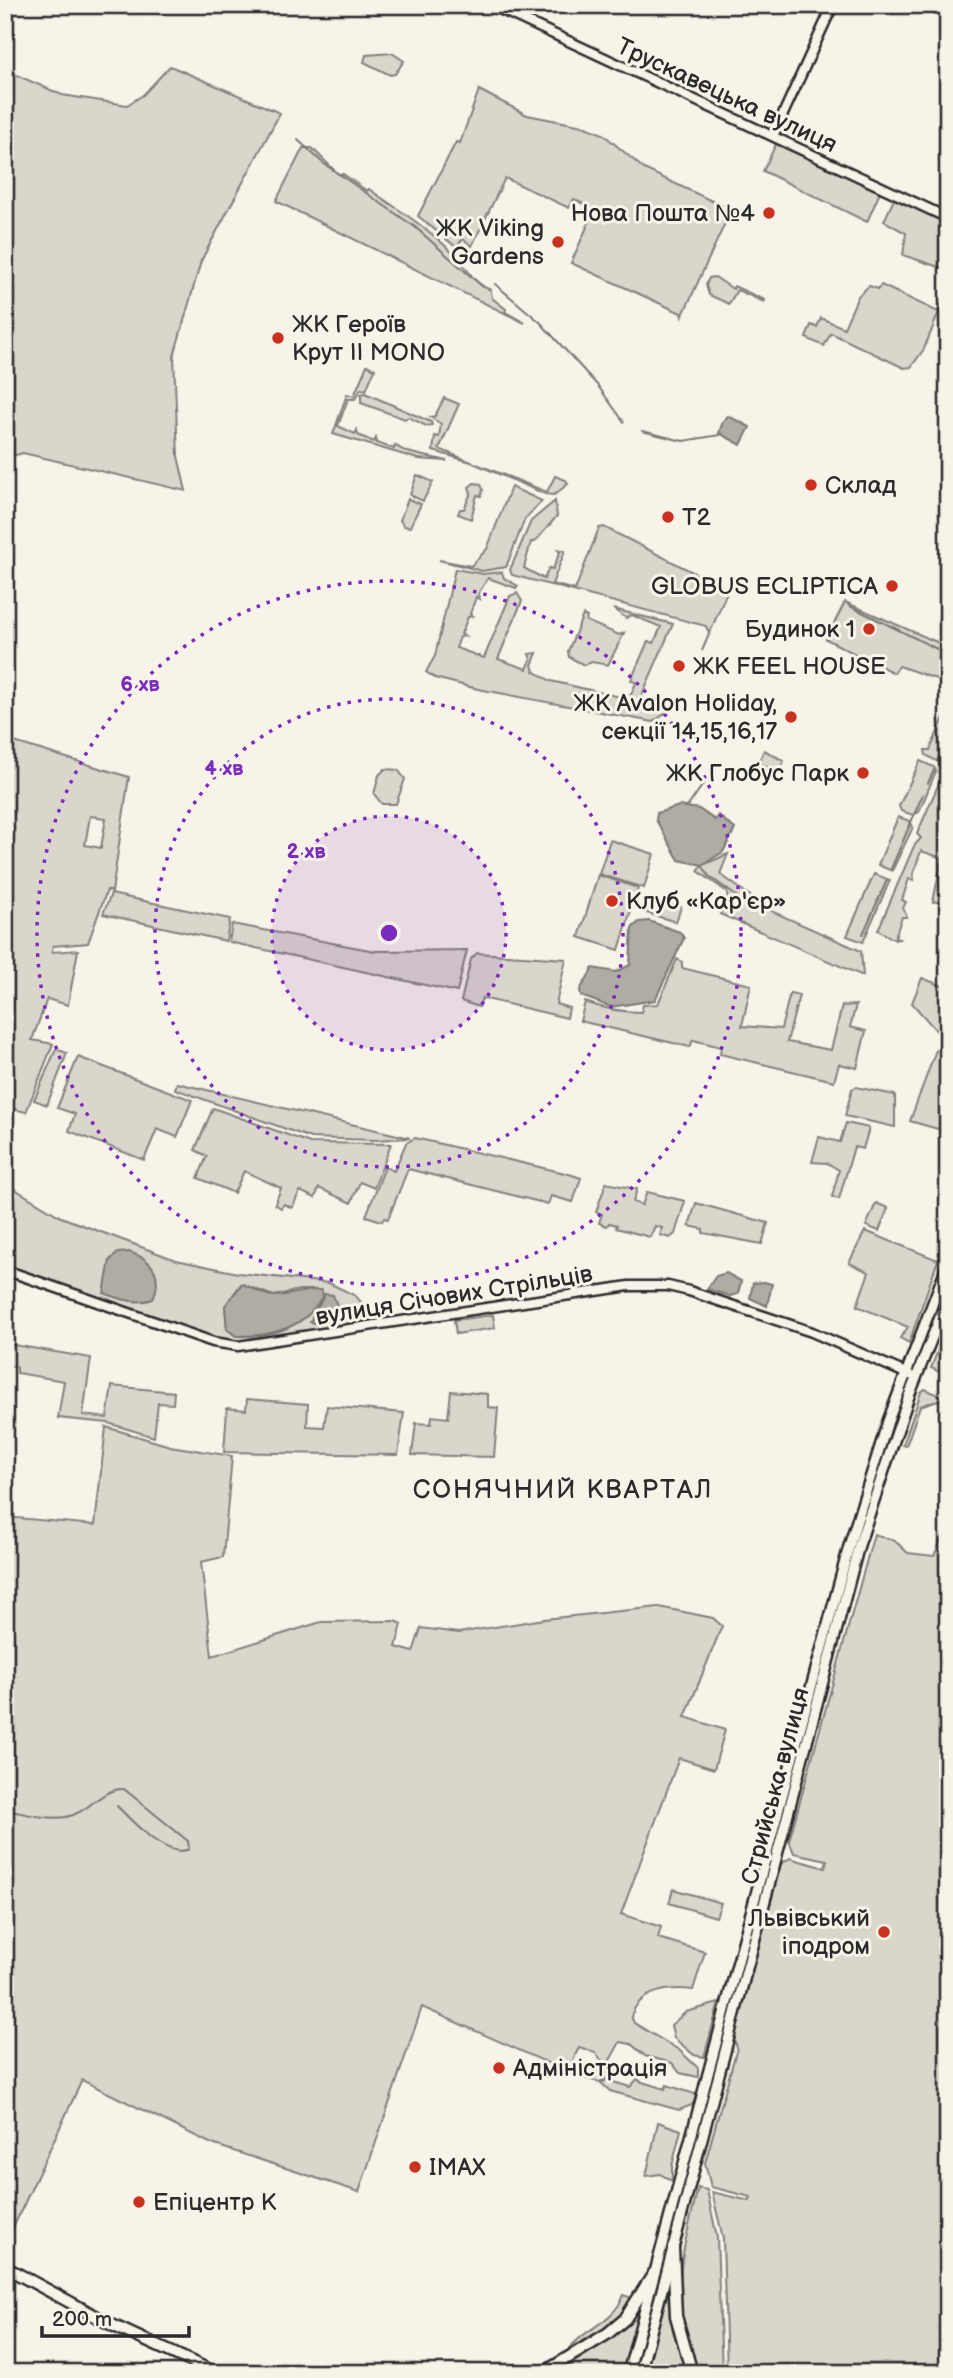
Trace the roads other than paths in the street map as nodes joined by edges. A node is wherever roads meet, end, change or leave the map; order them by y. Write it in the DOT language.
graph roads {
  1 [pos="491,5"];
  2 [pos="833,5"];
  3 [pos="773,136"];
  4 [pos="948,218"];
  5 [pos="948,1263"];
  6 [pos="5,1270"];
  7 [pos="948,1297"];
  8 [pos="905,1374"];
  9 [pos="916,1377"];
  10 [pos="701,2121"];
  11 [pos="673,2248"];
  12 [pos="5,2267"];
  13 [pos="654,2273"];
  14 [pos="216,2373"];
  15 [pos="543,2373"];
  16 [pos="628,2373"];
  17 [pos="640,2373"];
  18 [pos="692,2373"];
  1 -- 3 [label="street, Трускавецька вулиця"];
  2 -- 3 [label="street"];
  3 -- 4 [label="street, Трускавецька вулиця"];
  5 -- 8 [label="main road, Стрийська вулиця"];
  6 -- 8 [label="street, вулиця Січових Стрільців"];
  7 -- 9 [label="main road, Стрийська вулиця"];
  8 -- 9 [label="street, вулиця Січових Стрільців"];
  8 -- 10 [label="main road, Стрийська вулиця"];
  9 -- 10 [label="main road, Стрийська вулиця"];
  10 -- 11 [label="main road, Стрийська вулиця"];
  10 -- 13 [label="main road, Стрийська вулиця"];
  11 -- 17 [label="main road, Стрийська вулиця"];
  11 -- 18 [label="highway"];
  12 -- 14 [label="highway"];
  13 -- 15 [label="highway"];
  13 -- 16 [label="main road, Стрийська вулиця"];
}
